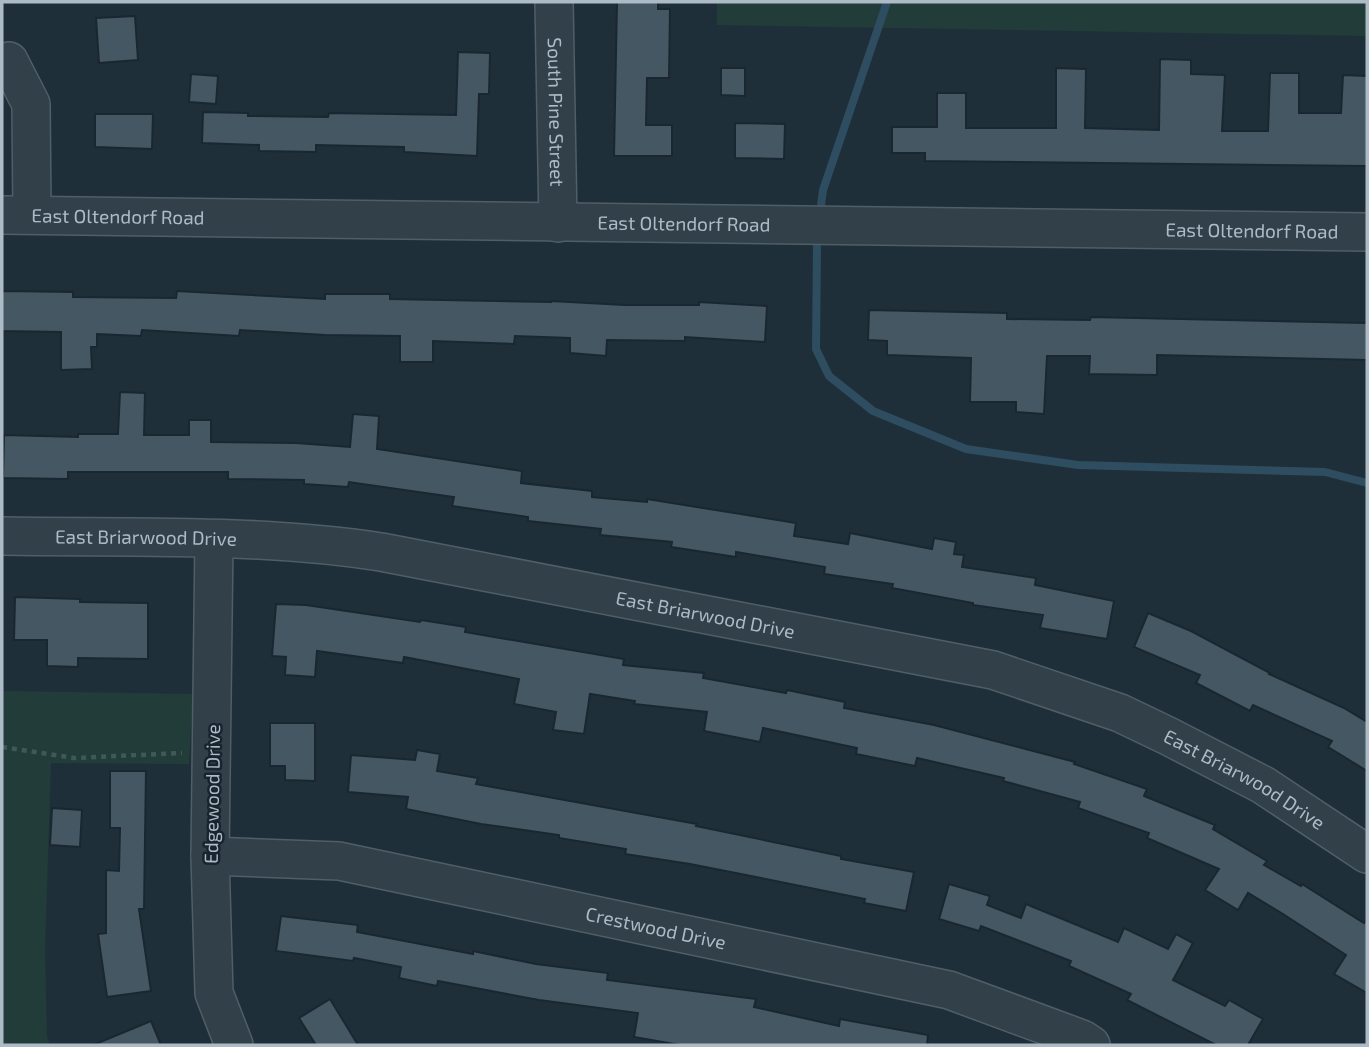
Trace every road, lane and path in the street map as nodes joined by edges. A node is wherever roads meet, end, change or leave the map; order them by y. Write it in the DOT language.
graph roads {
  1 [pos="554,2"];
  2 [pos="9,61"];
  3 [pos="17,215"];
  4 [pos="558,223"];
  5 [pos="1367,232"];
  6 [pos="2,536"];
  7 [pos="214,539"];
  8 [pos="2,747"];
  9 [pos="213,752"];
  10 [pos="1367,854"];
  11 [pos="210,856"];
  12 [pos="234,1045"];
  13 [pos="1091,1045"];
  1 -- 4 [label="street, South Pine Street"];
  2 -- 3 [label="street"];
  3 -- 4 [label="street, East Oltendorf Road"];
  4 -- 5 [label="street, East Oltendorf Road"];
  6 -- 7 [label="street, East Briarwood Drive"];
  7 -- 9 [label="street, Edgewood Drive"];
  7 -- 10 [label="street, East Briarwood Drive"];
  8 -- 9 [label="path"];
  9 -- 11 [label="street, Edgewood Drive"];
  11 -- 12 [label="street, Edgewood Drive"];
  11 -- 13 [label="street, Crestwood Drive"];
}
